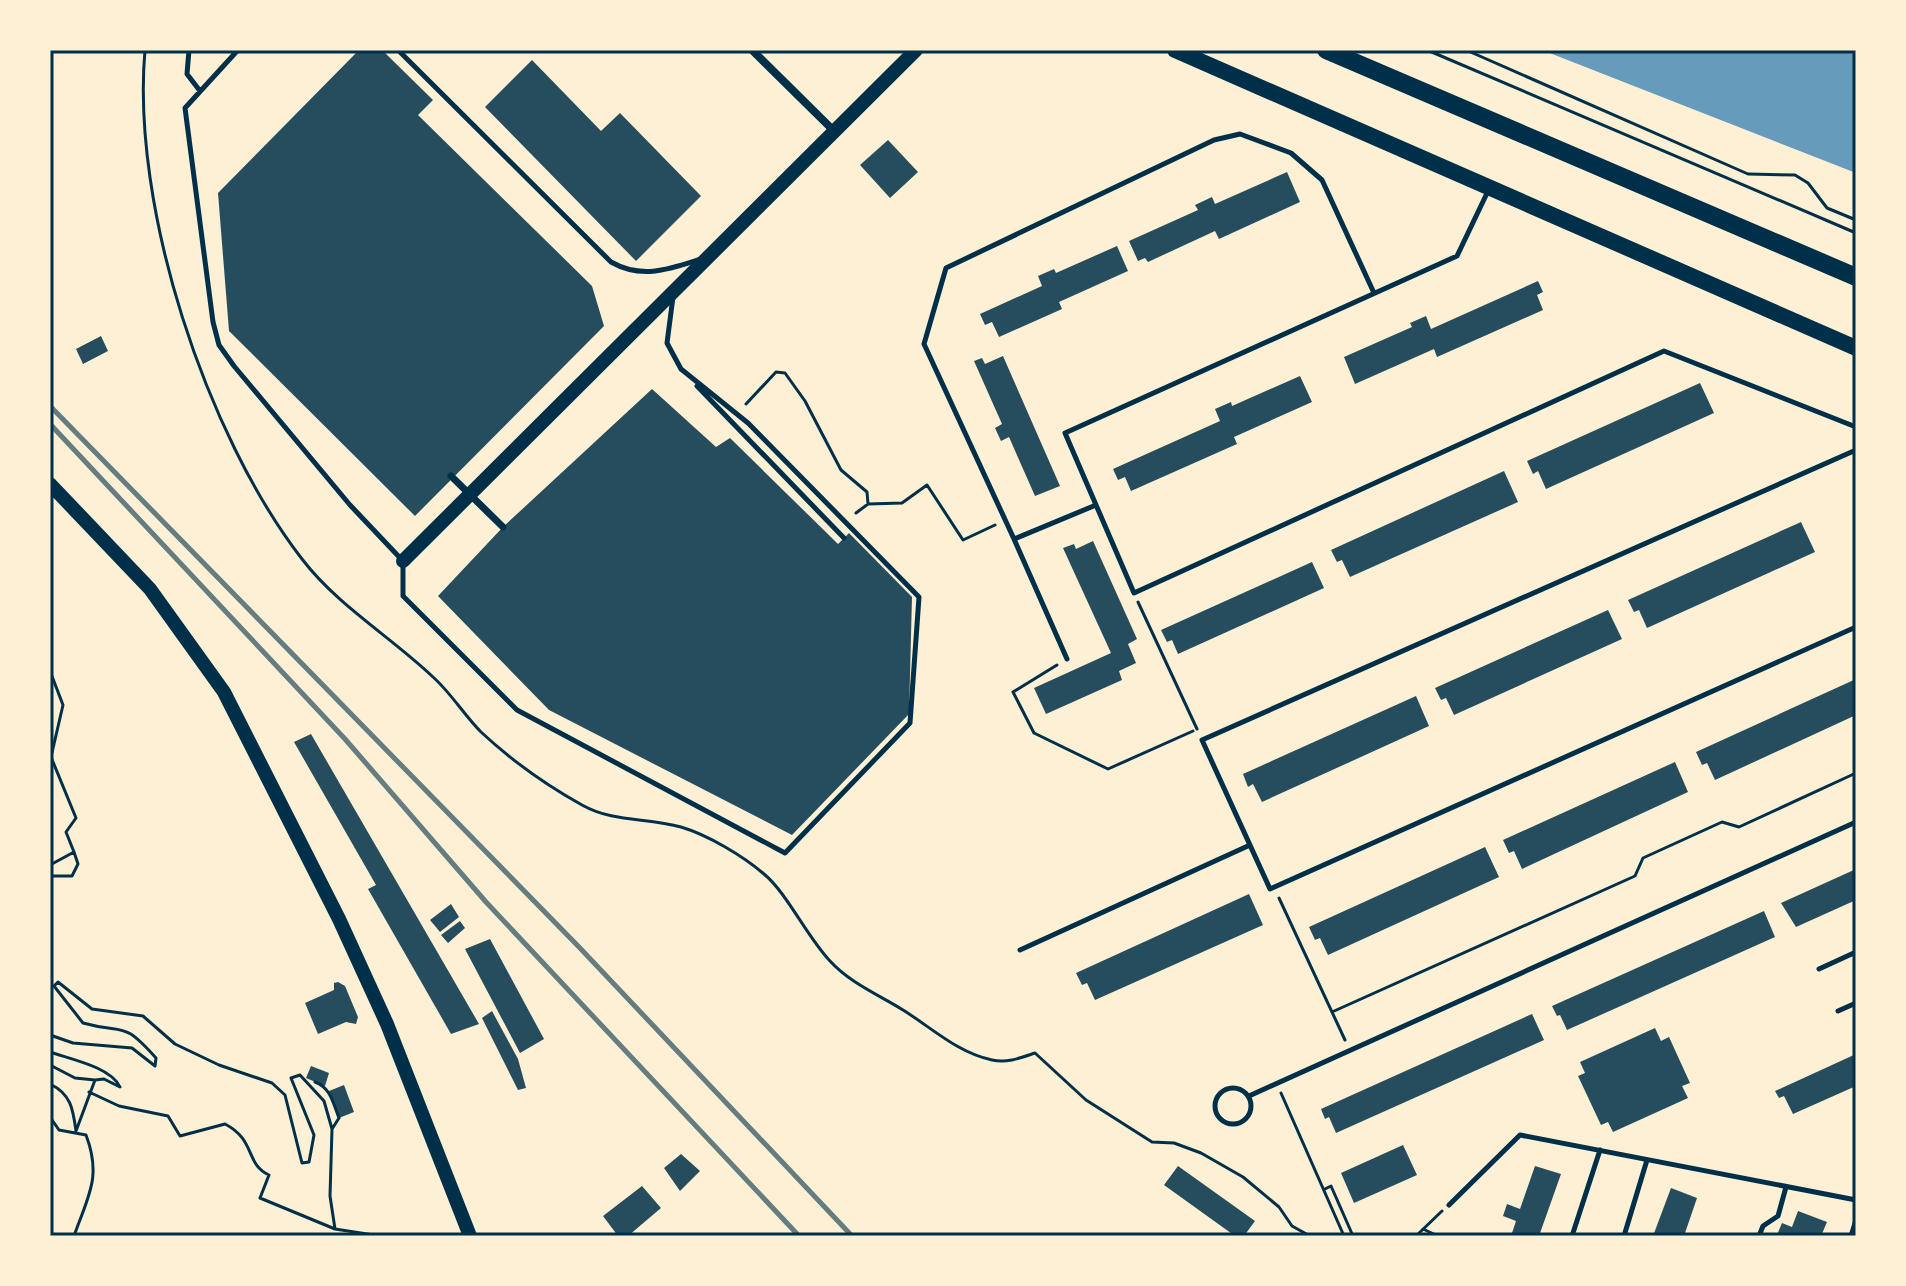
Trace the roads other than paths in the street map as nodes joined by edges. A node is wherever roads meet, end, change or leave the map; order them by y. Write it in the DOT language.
graph roads {
  1 [pos="189,50"];
  2 [pos="238,50"];
  3 [pos="398,50"];
  4 [pos="752,50"];
  5 [pos="916,50"];
  6 [pos="1175,50"];
  7 [pos="1326,50"];
  8 [pos="200,91"];
  9 [pos="832,129"];
  10 [pos="1490,187"];
  11 [pos="703,259"];
  12 [pos="1856,277"];
  13 [pos="676,286"];
  14 [pos="1374,293"];
  15 [pos="1856,348"];
  16 [pos="681,369"];
  17 [pos="1856,427"];
  18 [pos="1856,450"];
  19 [pos="451,476"];
  20 [pos="50,484"];
  21 [pos="1096,505"];
  22 [pos="503,527"];
  23 [pos="844,538"];
  24 [pos="1014,539"];
  25 [pos="403,561"];
  26 [pos="1856,627"];
  27 [pos="1067,659"];
  28 [pos="1856,822"];
  29 [pos="1250,845"];
  30 [pos="1020,950"];
  31 [pos="1856,952"];
  32 [pos="1819,969"];
  33 [pos="1856,1003"];
  34 [pos="1838,1011"];
  35 [pos="1249,1096"];
  36 [pos="1600,1150"];
  37 [pos="1647,1160"];
  38 [pos="1786,1187"];
  39 [pos="1856,1200"];
  40 [pos="1449,1205"];
  41 [pos="1856,1220"];
  42 [pos="470,1236"];
  43 [pos="1572,1236"];
  44 [pos="1624,1236"];
  45 [pos="1759,1236"];
  46 [pos="1851,1236"];
  1 -- 8 [label="lane"];
  2 -- 8 [label="lane"];
  3 -- 11 [label="lane"];
  4 -- 9 [label="street"];
  5 -- 9 [label="street"];
  6 -- 10 [label="main road"];
  7 -- 12 [label="highway"];
  8 -- 25 [label="lane"];
  9 -- 11 [label="street"];
  10 -- 14 [label="lane"];
  10 -- 15 [label="main road"];
  11 -- 13 [label="street"];
  13 -- 16 [label="lane"];
  13 -- 25 [label="street"];
  14 -- 21 [label="lane"];
  14 -- 24 [label="lane"];
  16 -- 23 [label="lane"];
  16 -- 25 [label="lane"];
  17 -- 21 [label="lane"];
  18 -- 29 [label="lane"];
  19 -- 22 [label="street"];
  20 -- 42 [label="street"];
  21 -- 24 [label="lane"];
  24 -- 27 [label="lane"];
  26 -- 29 [label="lane"];
  28 -- 35 [label="lane"];
  29 -- 30 [label="lane"];
  31 -- 32 [label="lane"];
  33 -- 34 [label="lane"];
  35 -- 35 [label="lane"];
  36 -- 37 [label="lane"];
  36 -- 40 [label="lane"];
  36 -- 43 [label="lane"];
  37 -- 38 [label="lane"];
  37 -- 44 [label="lane"];
  38 -- 39 [label="lane"];
  38 -- 45 [label="lane"];
  41 -- 46 [label="lane"];
}
